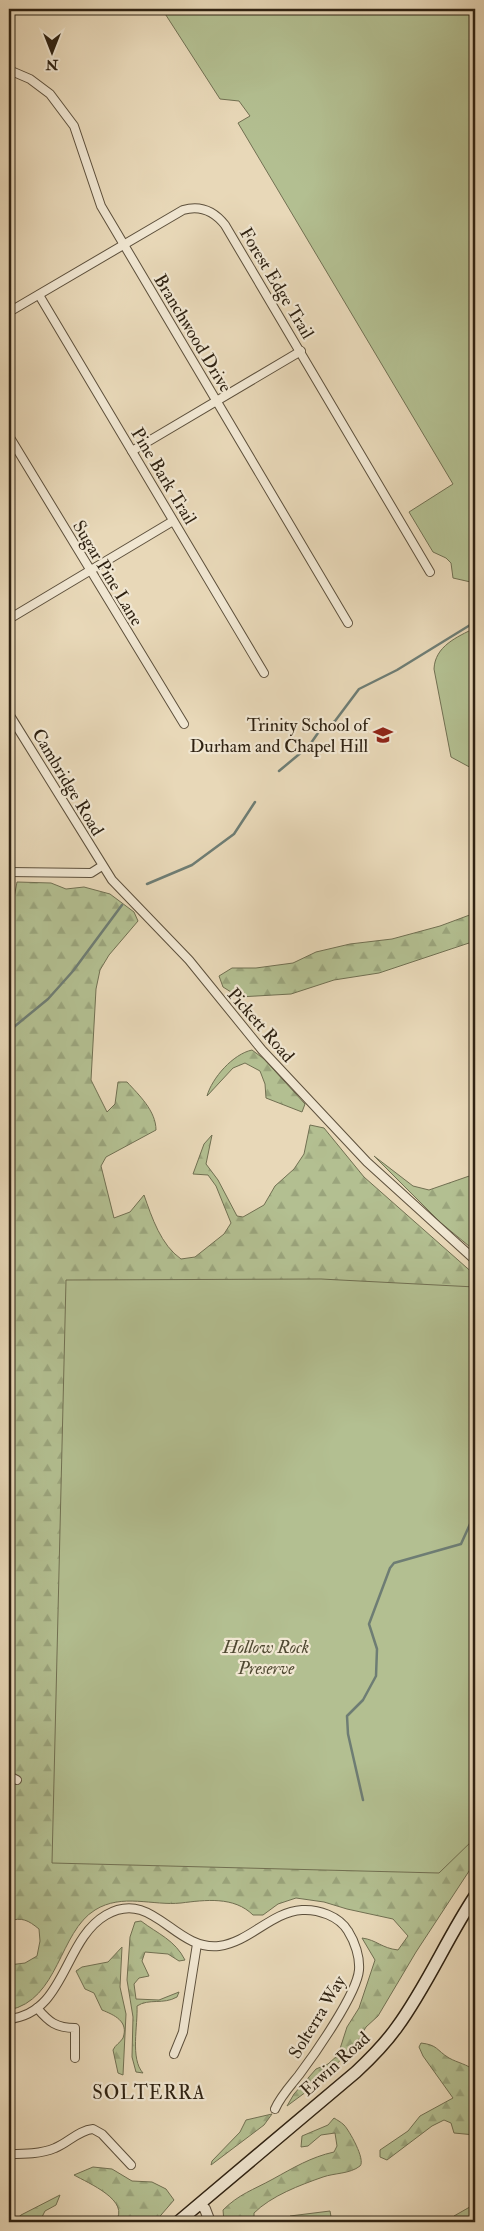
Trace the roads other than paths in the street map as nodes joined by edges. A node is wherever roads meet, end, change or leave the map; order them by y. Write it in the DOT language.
graph roads {
  1 [pos="9,70"];
  2 [pos="123,245"];
  3 [pos="39,295"];
  4 [pos="9,312"];
  5 [pos="301,351"];
  6 [pos="216,401"];
  7 [pos="9,436"];
  8 [pos="132,451"];
  9 [pos="173,521"];
  10 [pos="89,571"];
  11 [pos="430,572"];
  12 [pos="9,619"];
  13 [pos="348,623"];
  14 [pos="264,672"];
  15 [pos="9,714"];
  16 [pos="184,724"];
  17 [pos="102,866"];
  18 [pos="9,872"];
  19 [pos="475,1260"];
  20 [pos="9,1776"];
  21 [pos="17,1780"];
  22 [pos="475,1896"];
  23 [pos="197,1944"];
  24 [pos="38,2008"];
  25 [pos="9,2019"];
  26 [pos="174,2054"];
  27 [pos="75,2058"];
  28 [pos="276,2109"];
  29 [pos="9,2154"];
  30 [pos="131,2165"];
  31 [pos="200,2204"];
  32 [pos="178,2222"];
  33 [pos="210,2222"];
  1 -- 2 [label="street, Branchwood Drive"];
  2 -- 3 [label="street, Forest Edge Trail"];
  2 -- 5 [label="street, Forest Edge Trail"];
  2 -- 6 [label="street, Branchwood Drive"];
  3 -- 4 [label="street, Forest Edge Trail"];
  3 -- 8 [label="street, Pine Bark Trail"];
  5 -- 6 [label="street"];
  5 -- 11 [label="street, Forest Edge Trail"];
  6 -- 8 [label="street"];
  6 -- 13 [label="street, Branchwood Drive"];
  7 -- 10 [label="street, Sugar Pine Lane"];
  8 -- 9 [label="street, Pine Bark Trail"];
  9 -- 10 [label="street"];
  9 -- 14 [label="street, Pine Bark Trail"];
  10 -- 12 [label="street"];
  10 -- 16 [label="street, Sugar Pine Lane"];
  15 -- 17 [label="street, Cambridge Road"];
  17 -- 18 [label="street"];
  17 -- 19 [label="street, Pickett Road"];
  20 -- 21 [label="street"];
  22 -- 31 [label="main road, Erwin Road"];
  23 -- 24 [label="street"];
  23 -- 26 [label="street"];
  23 -- 28 [label="street, Solterra Way"];
  24 -- 25 [label="street"];
  24 -- 27 [label="street"];
  29 -- 30 [label="street"];
  31 -- 32 [label="main road, Erwin Road"];
  31 -- 33 [label="street"];
}
